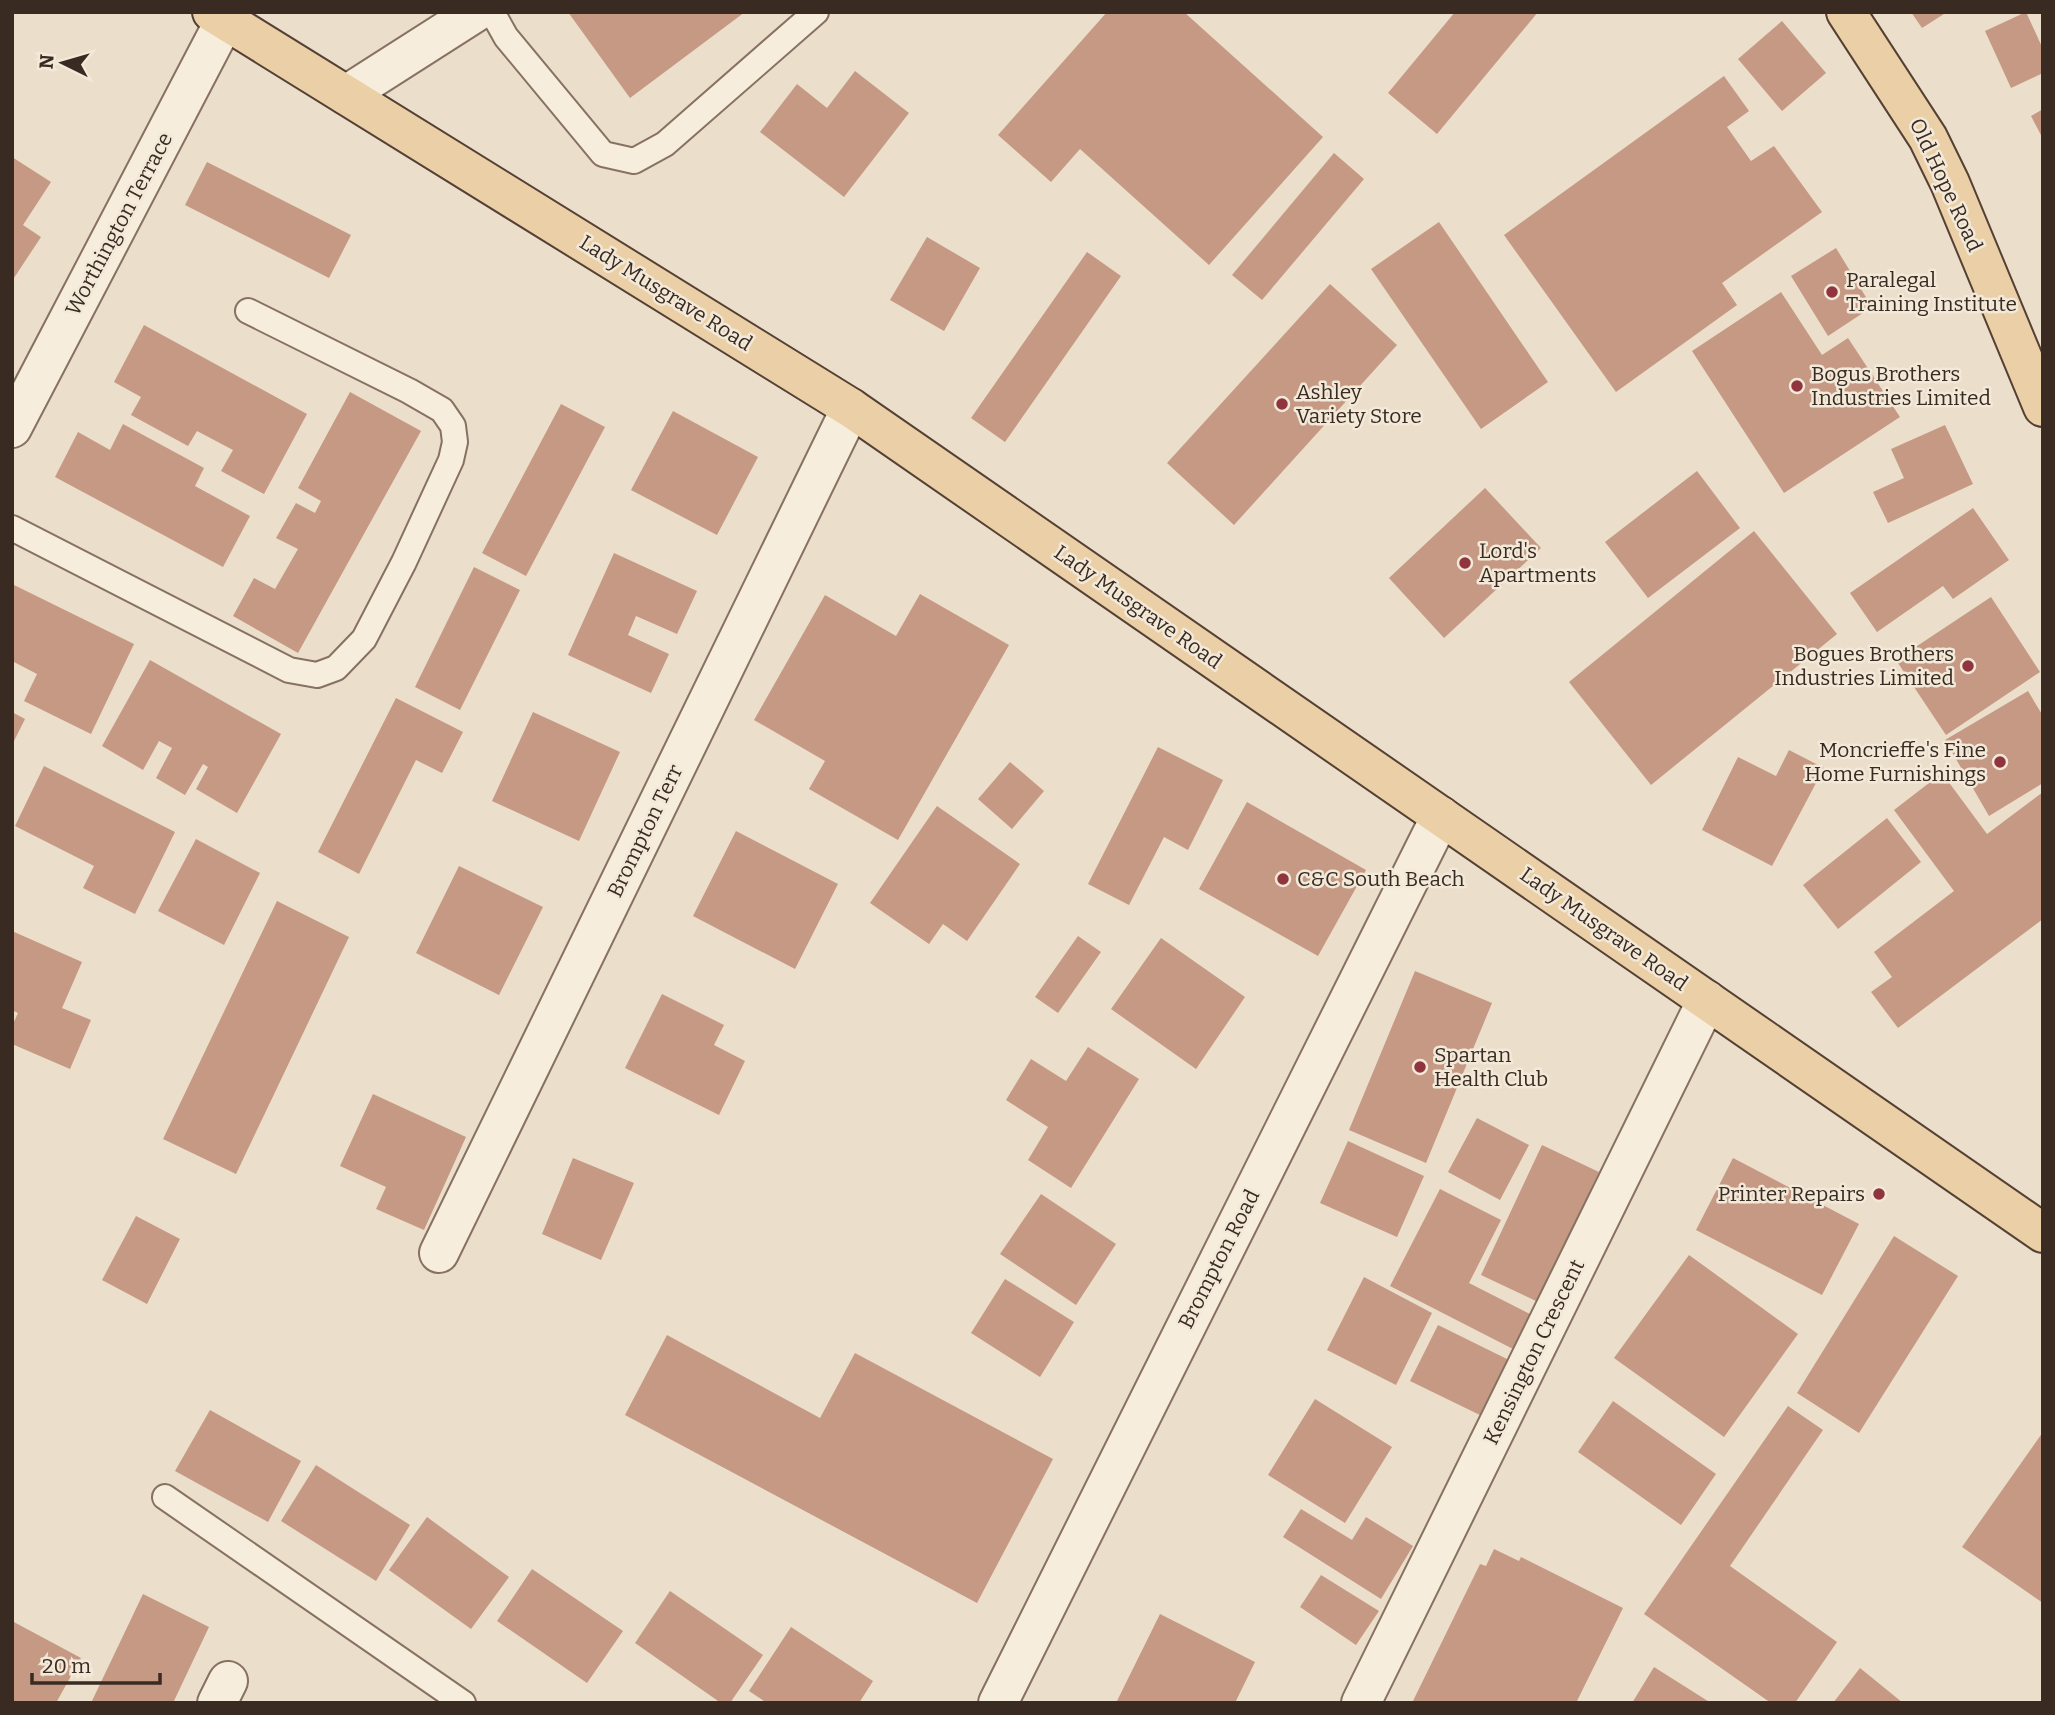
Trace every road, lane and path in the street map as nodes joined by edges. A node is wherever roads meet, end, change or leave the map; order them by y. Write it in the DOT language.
graph roads {
  1 [pos="476,12"];
  2 [pos="492,12"];
  3 [pos="816,12"];
  4 [pos="1846,12"];
  5 [pos="219,16"];
  6 [pos="346,95"];
  7 [pos="248,311"];
  8 [pos="2043,407"];
  9 [pos="851,408"];
  10 [pos="12,428"];
  11 [pos="12,528"];
  12 [pos="1441,816"];
  13 [pos="1707,1000"];
  14 [pos="2043,1233"];
  15 [pos="439,1253"];
  16 [pos="165,1497"];
  17 [pos="463,1703"];
  18 [pos="998,1703"];
  19 [pos="1361,1703"];
  1 -- 6 [label="street"];
  2 -- 3 [label="lane"];
  4 -- 8 [label="main road, Old Hope Road"];
  5 -- 6 [label="main road, Lady Musgrave Road"];
  5 -- 10 [label="street, Worthington Terrace"];
  6 -- 9 [label="main road, Lady Musgrave Road"];
  7 -- 11 [label="lane"];
  9 -- 12 [label="main road, Lady Musgrave Road"];
  9 -- 15 [label="street, Brompton Terr"];
  12 -- 13 [label="main road, Lady Musgrave Road"];
  12 -- 18 [label="street, Brompton Road"];
  13 -- 14 [label="main road, Lady Musgrave Road"];
  13 -- 19 [label="street, Kensington Crescent"];
  16 -- 17 [label="lane"];
}
